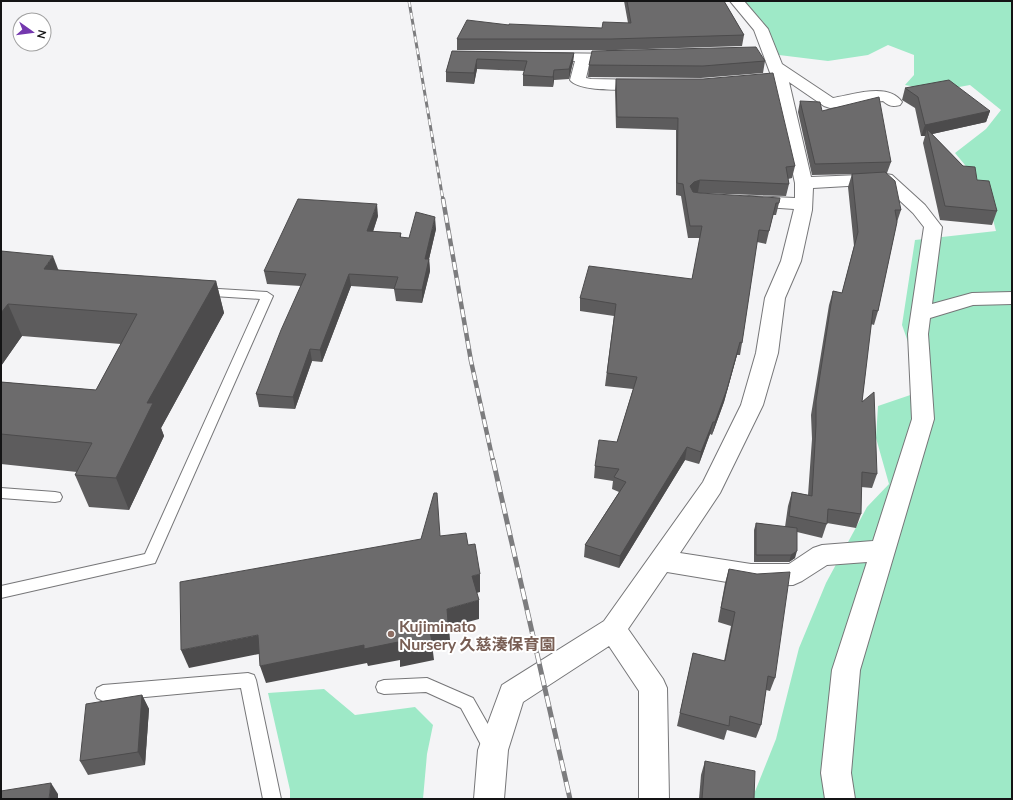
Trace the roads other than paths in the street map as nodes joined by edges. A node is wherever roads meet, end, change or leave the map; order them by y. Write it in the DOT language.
graph roads {
  1 [pos="737,1"];
  2 [pos="529,57"];
  3 [pos="637,57"];
  4 [pos="583,58"];
  5 [pos="768,65"];
  6 [pos="656,85"];
  7 [pos="894,102"];
  8 [pos="804,194"];
  9 [pos="735,201"];
  10 [pos="188,290"];
  11 [pos="1012,298"];
  12 [pos="921,314"];
  13 [pos="1,493"];
  14 [pos="54,497"];
  15 [pos="883,550"];
  16 [pos="662,561"];
  17 [pos="1,592"];
  18 [pos="613,629"];
  19 [pos="384,687"];
  20 [pos="103,693"];
  21 [pos="493,750"];
  22 [pos="269,798"];
  23 [pos="489,799"];
  24 [pos="654,799"];
  25 [pos="840,799"];
  1 -- 5 [label="street"];
  2 -- 4 [label="street"];
  3 -- 4 [label="street"];
  4 -- 6 [label="street"];
  5 -- 7 [label="street"];
  5 -- 8 [label="street"];
  8 -- 9 [label="street"];
  8 -- 12 [label="street"];
  8 -- 16 [label="street"];
  10 -- 17 [label="lane"];
  11 -- 12 [label="street"];
  12 -- 15 [label="street"];
  13 -- 14 [label="lane"];
  15 -- 16 [label="street"];
  15 -- 25 [label="street"];
  16 -- 18 [label="street"];
  18 -- 21 [label="street"];
  18 -- 24 [label="street"];
  19 -- 21 [label="lane"];
  20 -- 22 [label="lane"];
  21 -- 23 [label="street"];
}
